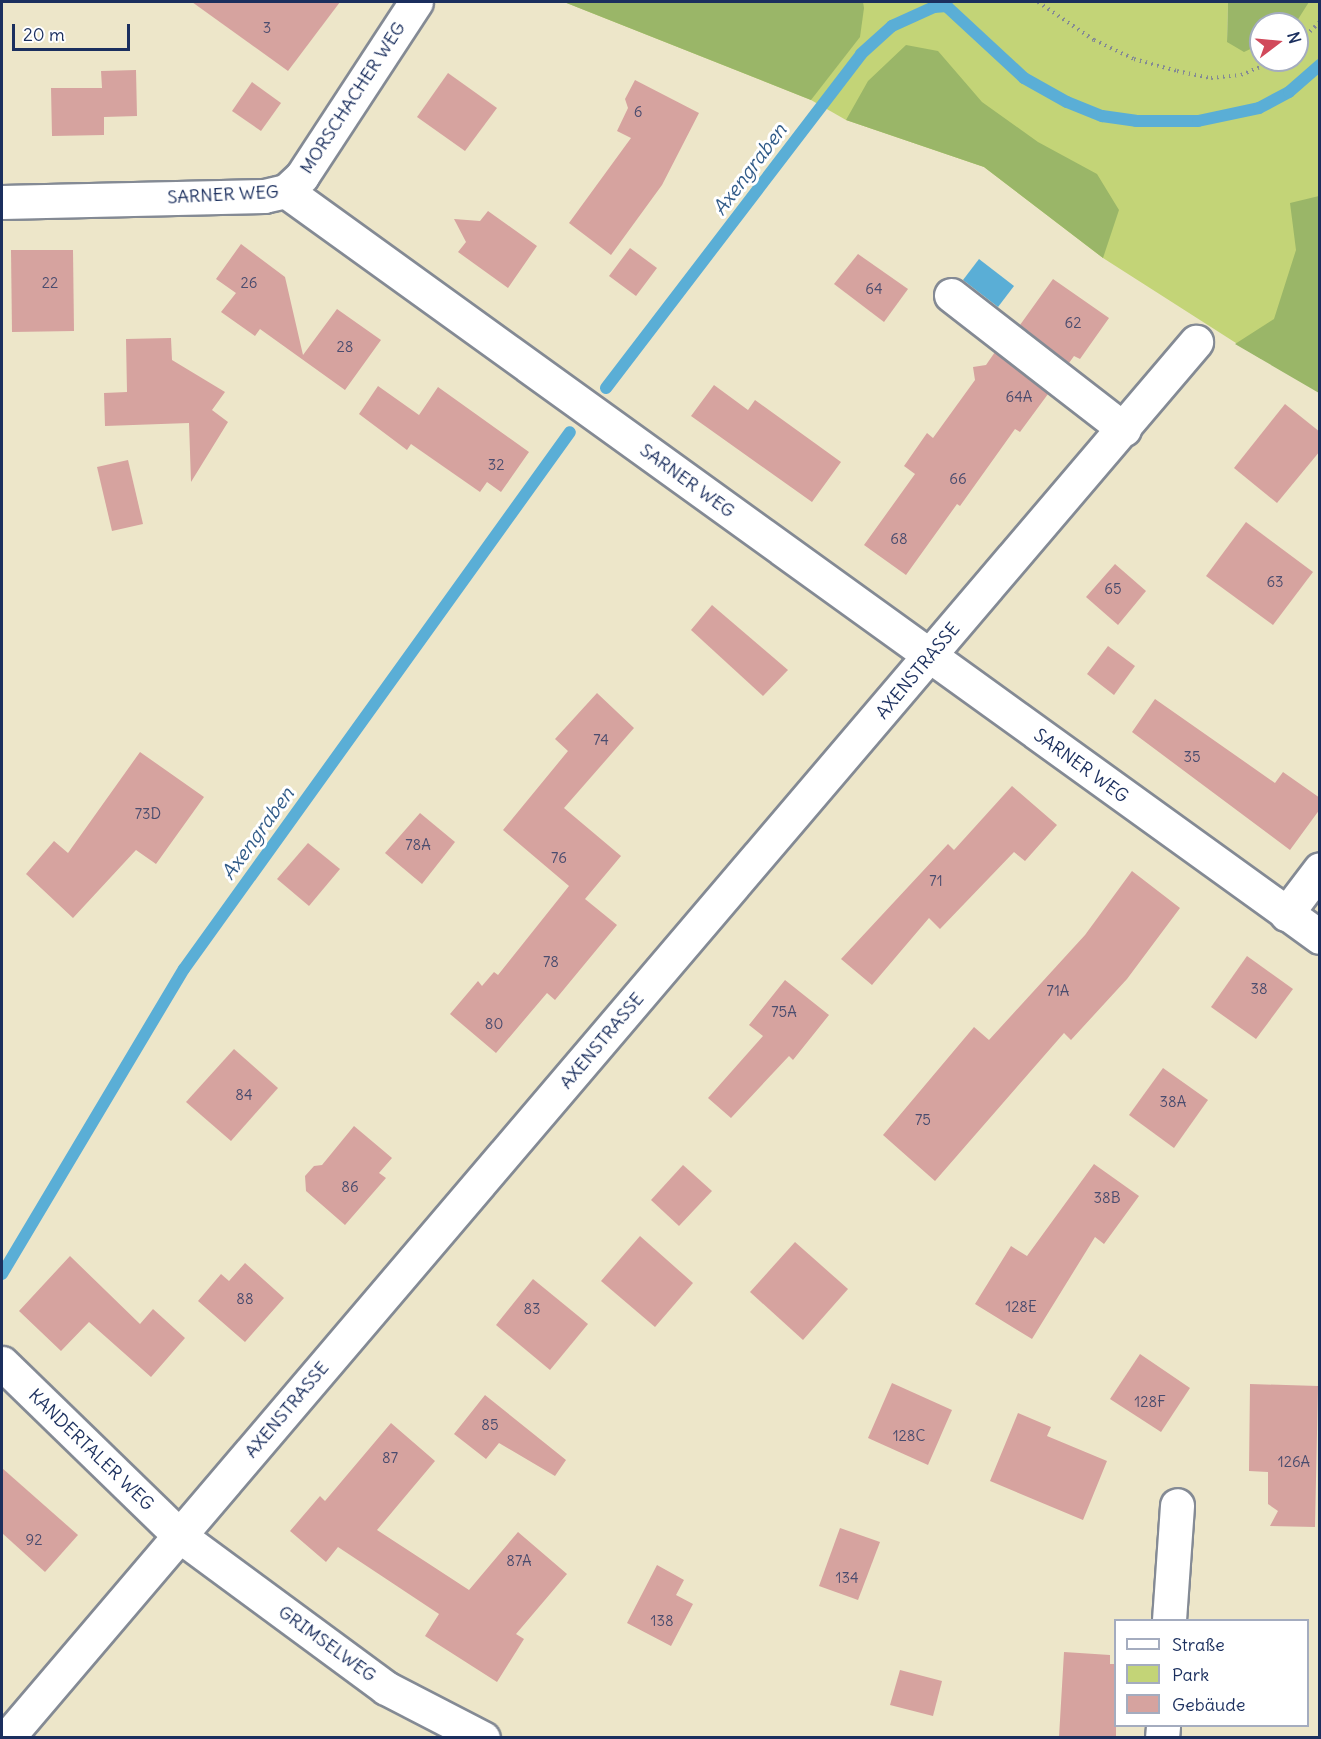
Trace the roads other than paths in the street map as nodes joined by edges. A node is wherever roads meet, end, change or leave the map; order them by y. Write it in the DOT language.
graph roads {
  1 [pos="416,2"];
  2 [pos="286,191"];
  3 [pos="2,201"];
  4 [pos="951,295"];
  5 [pos="1196,342"];
  6 [pos="1124,429"];
  7 [pos="930,657"];
  8 [pos="1320,869"];
  9 [pos="1286,914"];
  10 [pos="1320,937"];
  11 [pos="2,1363"];
  12 [pos="1177,1505"];
  13 [pos="180,1536"];
  14 [pos="1170,1619"];
  15 [pos="7,1737"];
  16 [pos="483,1737"];
  1 -- 2 [label="street, MORSCHACHER WEG"];
  2 -- 3 [label="street, SARNER WEG"];
  2 -- 7 [label="street, SARNER WEG"];
  4 -- 6 [label="street"];
  5 -- 6 [label="street, AXENSTRASSE"];
  6 -- 7 [label="street, AXENSTRASSE"];
  7 -- 9 [label="street, SARNER WEG"];
  7 -- 13 [label="street, AXENSTRASSE"];
  8 -- 9 [label="street"];
  9 -- 10 [label="street, SARNER WEG"];
  11 -- 13 [label="street, KANDERTALER WEG"];
  12 -- 14 [label="street"];
  13 -- 15 [label="street, AXENSTRASSE"];
  13 -- 16 [label="street, GRIMSELWEG"];
}
